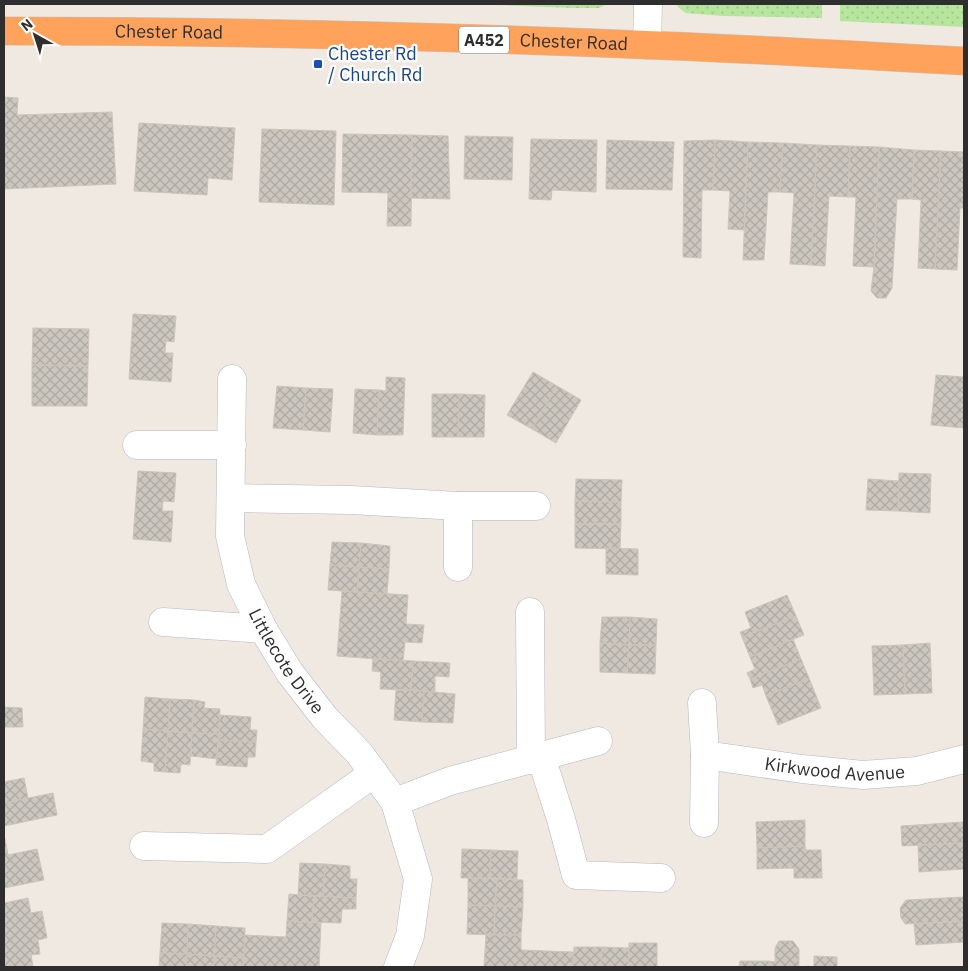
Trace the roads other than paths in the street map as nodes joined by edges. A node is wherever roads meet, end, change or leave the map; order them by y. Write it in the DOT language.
graph roads {
  1 [pos="648,4"];
  2 [pos="4,31"];
  3 [pos="647,45"];
  4 [pos="964,61"];
  5 [pos="232,379"];
  6 [pos="137,445"];
  7 [pos="232,446"];
  8 [pos="231,498"];
  9 [pos="458,506"];
  10 [pos="536,506"];
  11 [pos="458,567"];
  12 [pos="530,612"];
  13 [pos="163,622"];
  14 [pos="263,629"];
  15 [pos="702,702"];
  16 [pos="598,741"];
  17 [pos="705,755"];
  18 [pos="536,758"];
  19 [pos="964,759"];
  20 [pos="374,773"];
  21 [pos="395,802"];
  22 [pos="704,823"];
  23 [pos="144,846"];
  24 [pos="662,878"];
  25 [pos="398,967"];
  1 -- 3 [label="street"];
  2 -- 3 [label="highway, Chester Road / A452"];
  3 -- 4 [label="highway, Chester Road / A452"];
  5 -- 7 [label="street, Littlecote Drive"];
  6 -- 7 [label="street"];
  7 -- 8 [label="street, Littlecote Drive"];
  8 -- 9 [label="street"];
  8 -- 14 [label="street, Littlecote Drive"];
  9 -- 10 [label="street"];
  9 -- 11 [label="street"];
  12 -- 18 [label="street"];
  13 -- 14 [label="street"];
  14 -- 20 [label="street, Littlecote Drive"];
  15 -- 17 [label="street"];
  16 -- 18 [label="street"];
  17 -- 19 [label="street, Kirkwood Avenue"];
  17 -- 22 [label="street"];
  18 -- 21 [label="street"];
  18 -- 24 [label="street"];
  20 -- 21 [label="street, Littlecote Drive"];
  20 -- 23 [label="street"];
  21 -- 25 [label="street, Littlecote Drive"];
}
